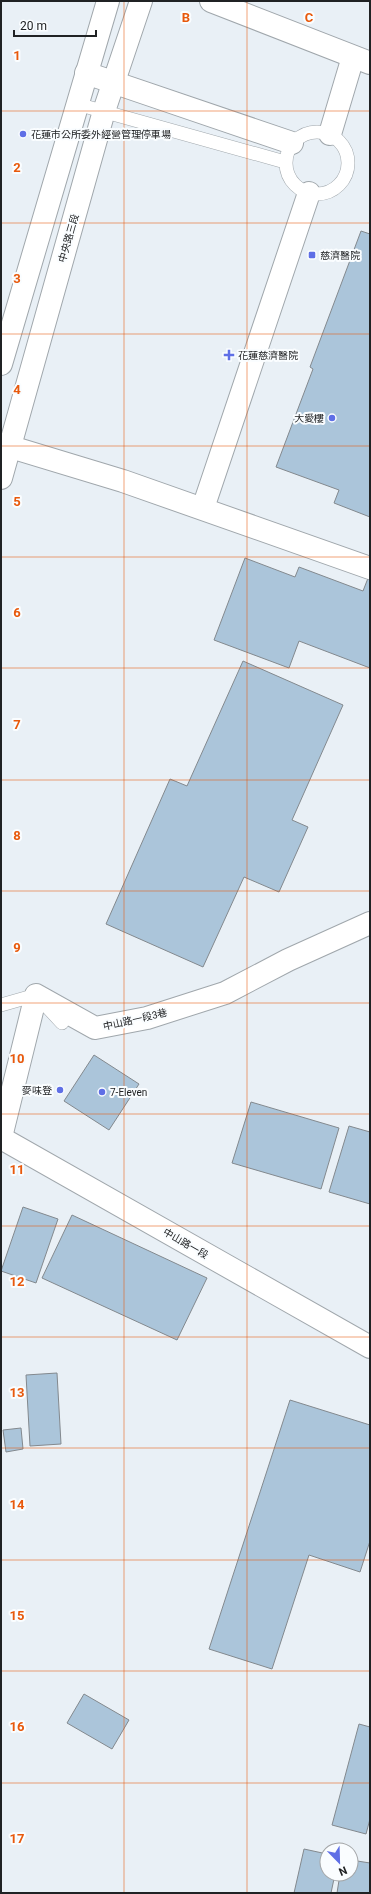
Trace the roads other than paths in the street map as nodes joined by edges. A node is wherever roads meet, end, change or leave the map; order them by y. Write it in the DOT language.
graph roads {
  1 [pos="108,1"];
  2 [pos="141,1"];
  3 [pos="211,1"];
  4 [pos="362,60"];
  5 [pos="86,73"];
  6 [pos="114,82"];
  7 [pos="77,104"];
  8 [pos="104,111"];
  9 [pos="330,134"];
  10 [pos="289,153"];
  11 [pos="309,193"];
  12 [pos="1,364"];
  13 [pos="5,445"];
  14 [pos="1,478"];
  15 [pos="203,508"];
  16 [pos="370,568"];
  17 [pos="370,923"];
  18 [pos="36,995"];
  19 [pos="1,1005"];
  20 [pos="62,1023"];
  21 [pos="1,1137"];
  22 [pos="370,1347"];
  1 -- 5 [label="street"];
  2 -- 6 [label="street, 中央路三段"];
  3 -- 4 [label="street"];
  4 -- 9 [label="street"];
  5 -- 6 [label="street"];
  5 -- 7 [label="street"];
  6 -- 8 [label="street, 中央路三段"];
  6 -- 10 [label="street"];
  7 -- 8 [label="lane"];
  7 -- 12 [label="street"];
  8 -- 10 [label="lane"];
  8 -- 13 [label="street, 中央路三段"];
  9 -- 10 [label="lane"];
  9 -- 11 [label="lane"];
  10 -- 11 [label="lane"];
  11 -- 15 [label="street"];
  13 -- 14 [label="street, 中央路三段"];
  13 -- 15 [label="street"];
  15 -- 16 [label="street"];
  17 -- 18 [label="street, 中山路一段3巷"];
  18 -- 19 [label="lane"];
  18 -- 20 [label="lane"];
  18 -- 21 [label="street"];
  21 -- 22 [label="street, 中山路一段"];
}
